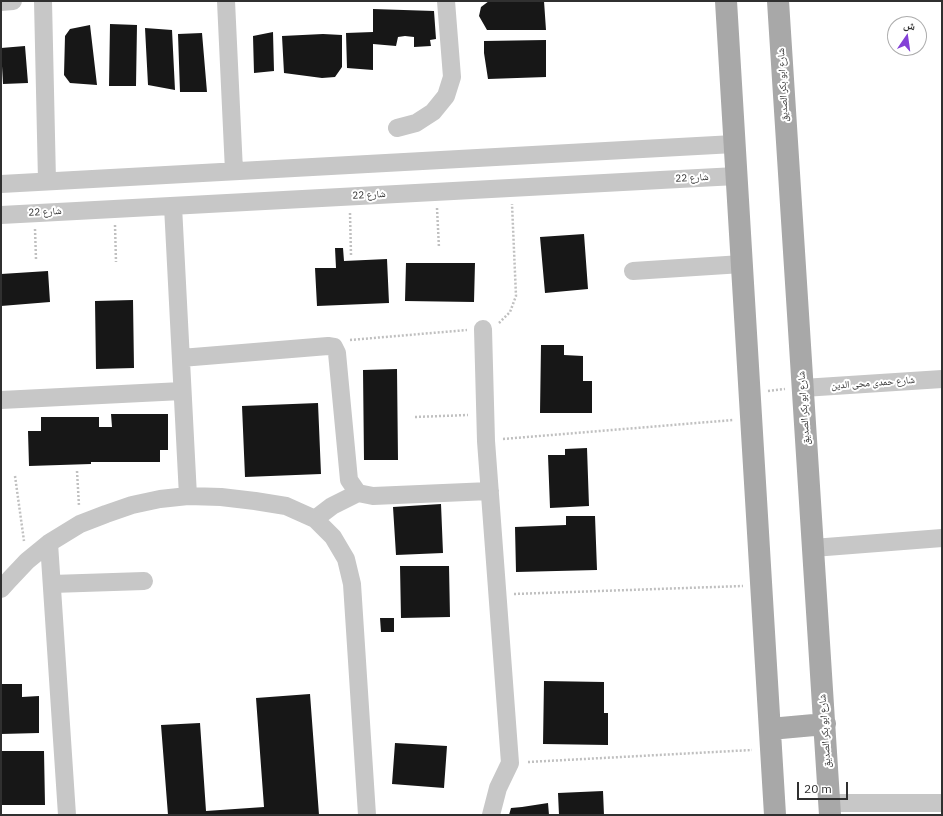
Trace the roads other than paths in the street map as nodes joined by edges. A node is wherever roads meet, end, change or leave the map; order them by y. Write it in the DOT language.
graph roads {
  1 [pos="13,1"];
  2 [pos="43,1"];
  3 [pos="226,1"];
  4 [pos="446,1"];
  5 [pos="726,1"];
  6 [pos="778,1"];
  7 [pos="1,2"];
  8 [pos="397,128"];
  9 [pos="734,144"];
  10 [pos="234,171"];
  11 [pos="736,176"];
  12 [pos="47,181"];
  13 [pos="1,184"];
  14 [pos="173,206"];
  15 [pos="1,215"];
  16 [pos="742,264"];
  17 [pos="633,271"];
  18 [pos="483,329"];
  19 [pos="181,358"];
  20 [pos="942,379"];
  21 [pos="803,388"];
  22 [pos="182,391"];
  23 [pos="1,400"];
  24 [pos="490,491"];
  25 [pos="358,493"];
  26 [pos="188,496"];
  27 [pos="315,519"];
  28 [pos="942,538"];
  29 [pos="49,543"];
  30 [pos="813,548"];
  31 [pos="144,581"];
  32 [pos="52,584"];
  33 [pos="1,589"];
  34 [pos="825,724"];
  35 [pos="770,739"];
  36 [pos="942,803"];
  37 [pos="830,809"];
  38 [pos="67,815"];
  39 [pos="367,815"];
  40 [pos="491,815"];
  41 [pos="775,815"];
  1 -- 7 [label="street"];
  2 -- 12 [label="street"];
  3 -- 10 [label="street"];
  4 -- 8 [label="street"];
  5 -- 9 [label="main road"];
  6 -- 21 [label="main road, شارع ابو بكر الصديق"];
  9 -- 10 [label="street"];
  9 -- 11 [label="main road"];
  10 -- 12 [label="street"];
  11 -- 14 [label="street, شارع 22"];
  11 -- 16 [label="main road"];
  12 -- 13 [label="street"];
  14 -- 15 [label="street, شارع 22"];
  14 -- 19 [label="street"];
  16 -- 17 [label="street"];
  16 -- 35 [label="main road"];
  18 -- 24 [label="street"];
  19 -- 22 [label="street"];
  19 -- 25 [label="street"];
  20 -- 21 [label="street, شارع حمدى محى الدين"];
  21 -- 30 [label="main road, شارع ابو بكر الصديق"];
  22 -- 23 [label="street"];
  22 -- 26 [label="street"];
  24 -- 25 [label="street"];
  24 -- 40 [label="street"];
  25 -- 27 [label="street"];
  26 -- 27 [label="street"];
  26 -- 29 [label="street"];
  27 -- 39 [label="street"];
  28 -- 30 [label="street"];
  29 -- 32 [label="street"];
  29 -- 33 [label="street"];
  30 -- 34 [label="main road, شارع ابو بكر الصديق"];
  31 -- 32 [label="street"];
  32 -- 38 [label="street"];
  34 -- 35 [label="main road"];
  34 -- 37 [label="main road, شارع ابو بكر الصديق"];
  35 -- 41 [label="main road"];
  36 -- 37 [label="street"];
}
